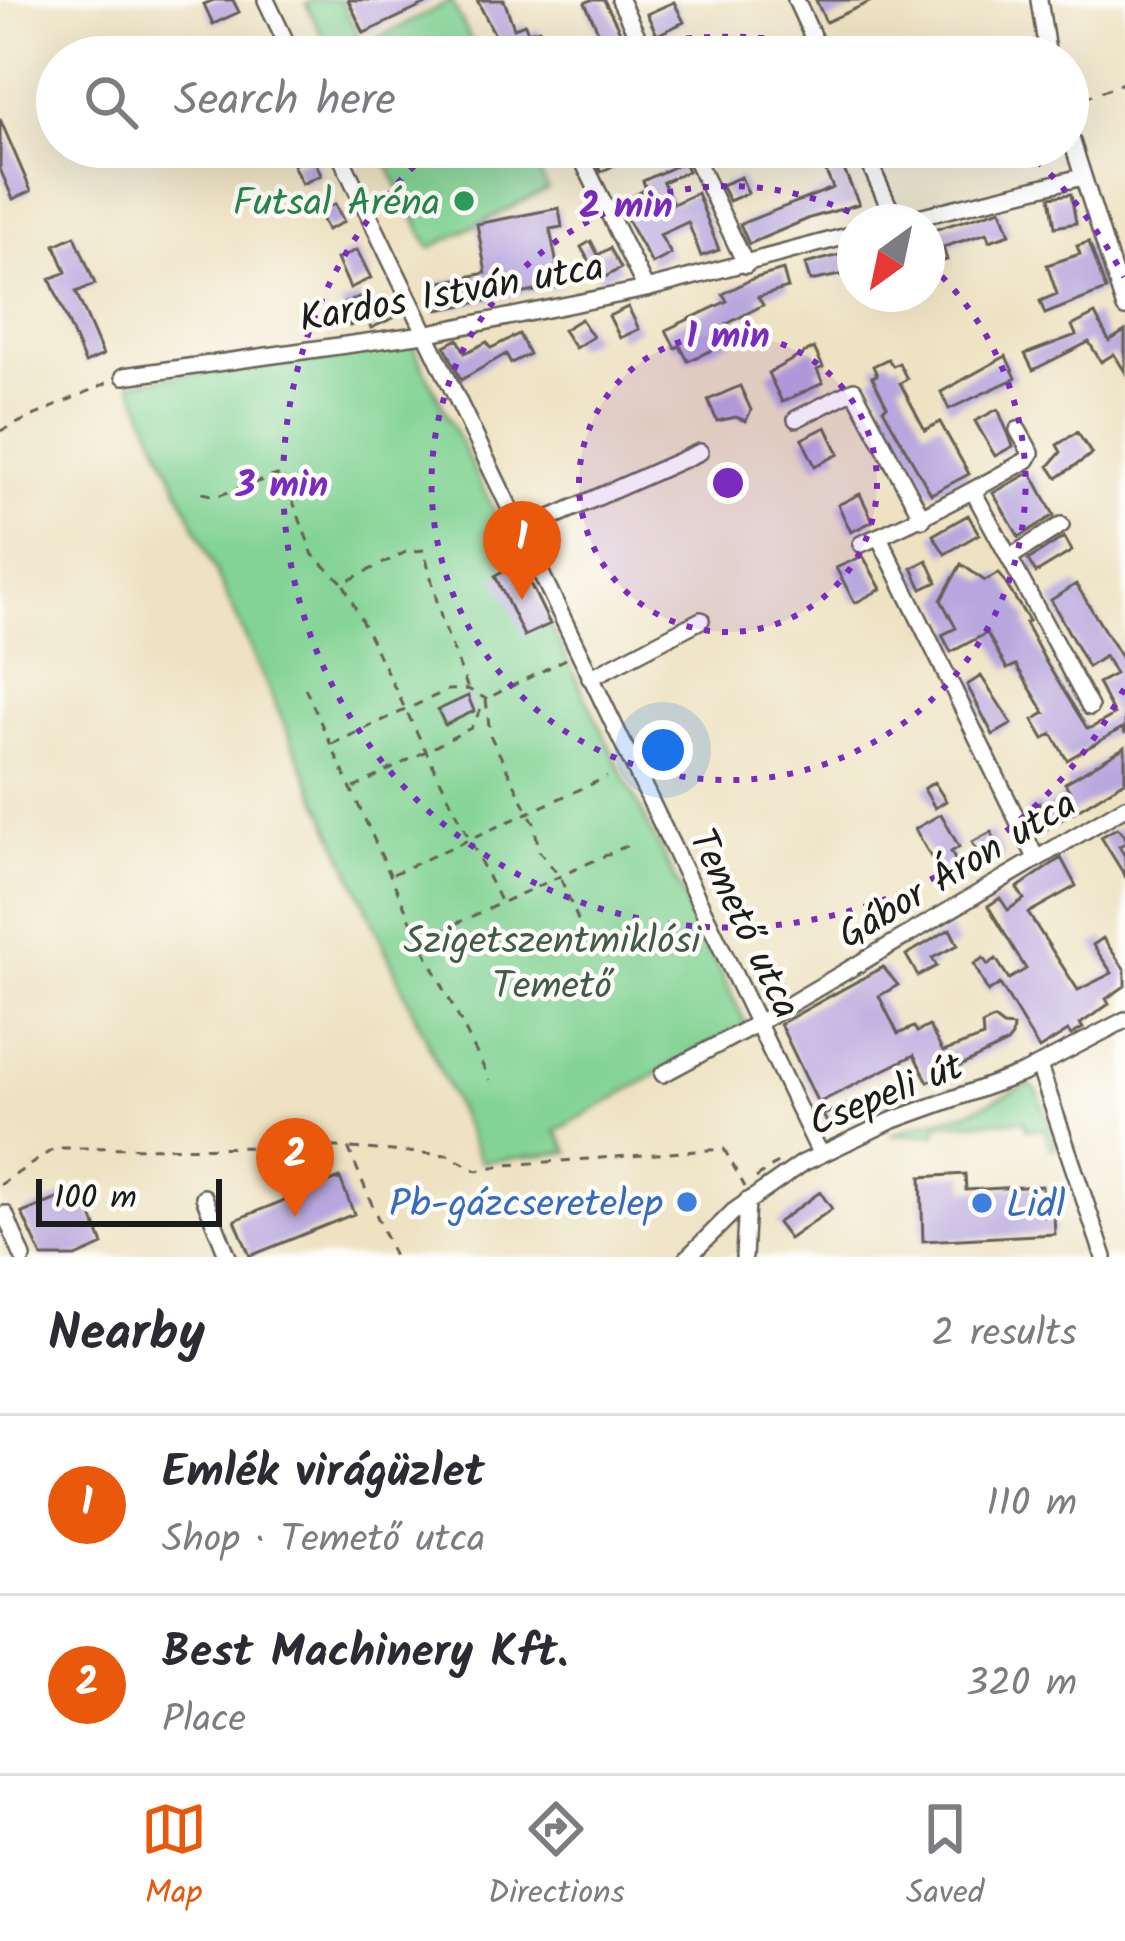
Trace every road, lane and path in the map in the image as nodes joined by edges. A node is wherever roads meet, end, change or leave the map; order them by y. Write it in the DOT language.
graph roads {
  1 [pos="266,0"];
  2 [pos="620,0"];
  3 [pos="796,0"];
  4 [pos="1039,0"];
  5 [pos="283,36"];
  6 [pos="637,36"];
  7 [pos="812,36"];
  8 [pos="1045,36"];
  9 [pos="1125,82"];
  10 [pos="1089,97"];
  11 [pos="346,168"];
  12 [pos="586,168"];
  13 [pos="700,168"];
  14 [pos="872,168"];
  15 [pos="1079,168"];
  16 [pos="1082,177"];
  17 [pos="889,204"];
  18 [pos="945,210"];
  19 [pos="837,239"];
  20 [pos="746,265"];
  21 [pos="646,289"];
  22 [pos="1125,308"];
  23 [pos="424,334"];
  24 [pos="124,376"];
  25 [pos="796,419"];
  26 [pos="1018,430"];
  27 [pos="0,431"];
  28 [pos="700,452"];
  29 [pos="973,491"];
  30 [pos="202,493"];
  31 [pos="923,518"];
  32 [pos="1061,525"];
  33 [pos="519,532"];
  34 [pos="880,539"];
  35 [pos="861,544"];
  36 [pos="1010,557"];
  37 [pos="343,583"];
  38 [pos="701,620"];
  39 [pos="578,652"];
  40 [pos="590,678"];
  41 [pos="305,688"];
  42 [pos="468,689"];
  43 [pos="486,700"];
  44 [pos="1090,707"];
  45 [pos="406,709"];
  46 [pos="332,744"];
  47 [pos="428,753"];
  48 [pos="607,777"];
  49 [pos="352,788"];
  50 [pos="1125,806"];
  51 [pos="529,812"];
  52 [pos="470,838"];
  53 [pos="635,842"];
  54 [pos="1036,858"];
  55 [pos="391,875"];
  56 [pos="560,877"];
  57 [pos="502,904"];
  58 [pos="583,932"];
  59 [pos="421,940"];
  60 [pos="1125,1020"];
  61 [pos="758,1023"];
  62 [pos="1039,1066"];
  63 [pos="663,1074"];
  64 [pos="490,1081"];
  65 [pos="348,1148"];
  66 [pos="820,1153"];
  67 [pos="0,1185"];
  68 [pos="204,1197"];
  69 [pos="747,1201"];
  70 [pos="5,1214"];
  71 [pos="23,1257"];
  72 [pos="228,1257"];
  73 [pos="394,1257"];
  74 [pos="688,1257"];
  75 [pos="744,1257"];
  76 [pos="1104,1257"];
  1 -- 5 [label="street"];
  2 -- 6 [label="street"];
  3 -- 7 [label="street"];
  4 -- 8 [label="street"];
  9 -- 10 [label="path"];
  11 -- 23 [label="street, Temető utca"];
  12 -- 21 [label="street"];
  13 -- 20 [label="street"];
  14 -- 17 [label="street"];
  15 -- 16 [label="street"];
  16 -- 18 [label="street"];
  16 -- 22 [label="street"];
  19 -- 20 [label="street, Kardos István utca"];
  20 -- 21 [label="street, Kardos István utca"];
  21 -- 23 [label="street, Kardos István utca"];
  23 -- 24 [label="street, Kardos István utca"];
  23 -- 33 [label="street, Temető utca"];
  24 -- 27 [label="path"];
  25 -- 31 [label="street"];
  26 -- 29 [label="street"];
  28 -- 33 [label="street"];
  29 -- 31 [label="street"];
  29 -- 36 [label="street"];
  30 -- 37 [label="path"];
  31 -- 34 [label="street"];
  32 -- 36 [label="street"];
  33 -- 39 [label="street, Temető utca"];
  34 -- 35 [label="street"];
  34 -- 54 [label="street"];
  36 -- 44 [label="street"];
  37 -- 42 [label="path"];
  37 -- 45 [label="path"];
  38 -- 40 [label="street"];
  39 -- 40 [label="street, Temető utca"];
  39 -- 43 [label="path"];
  40 -- 61 [label="street, Temető utca"];
  41 -- 46 [label="path"];
  42 -- 43 [label="path"];
  42 -- 45 [label="path"];
  43 -- 47 [label="path"];
  43 -- 51 [label="path"];
  45 -- 46 [label="path"];
  45 -- 47 [label="path"];
  46 -- 49 [label="path"];
  47 -- 49 [label="path"];
  47 -- 52 [label="path"];
  48 -- 51 [label="path"];
  49 -- 55 [label="path"];
  50 -- 54 [label="street, Gábor Áron utca"];
  51 -- 52 [label="path"];
  51 -- 56 [label="path"];
  52 -- 55 [label="path"];
  52 -- 57 [label="path"];
  53 -- 56 [label="path"];
  54 -- 61 [label="street, Gábor Áron utca"];
  55 -- 59 [label="path"];
  56 -- 57 [label="path"];
  56 -- 58 [label="path"];
  57 -- 59 [label="path"];
  59 -- 64 [label="path"];
  60 -- 62 [label="street, Csepeli út"];
  61 -- 63 [label="street, Gábor Áron utca"];
  61 -- 66 [label="street, Temető utca"];
  62 -- 66 [label="street, Csepeli út"];
  62 -- 76 [label="street"];
  65 -- 67 [label="path"];
  65 -- 69 [label="path"];
  65 -- 73 [label="path"];
  66 -- 69 [label="street, Csepeli út"];
  68 -- 72 [label="street"];
  69 -- 74 [label="street, Csepeli út"];
  69 -- 75 [label="street"];
  70 -- 71 [label="street"];
}
